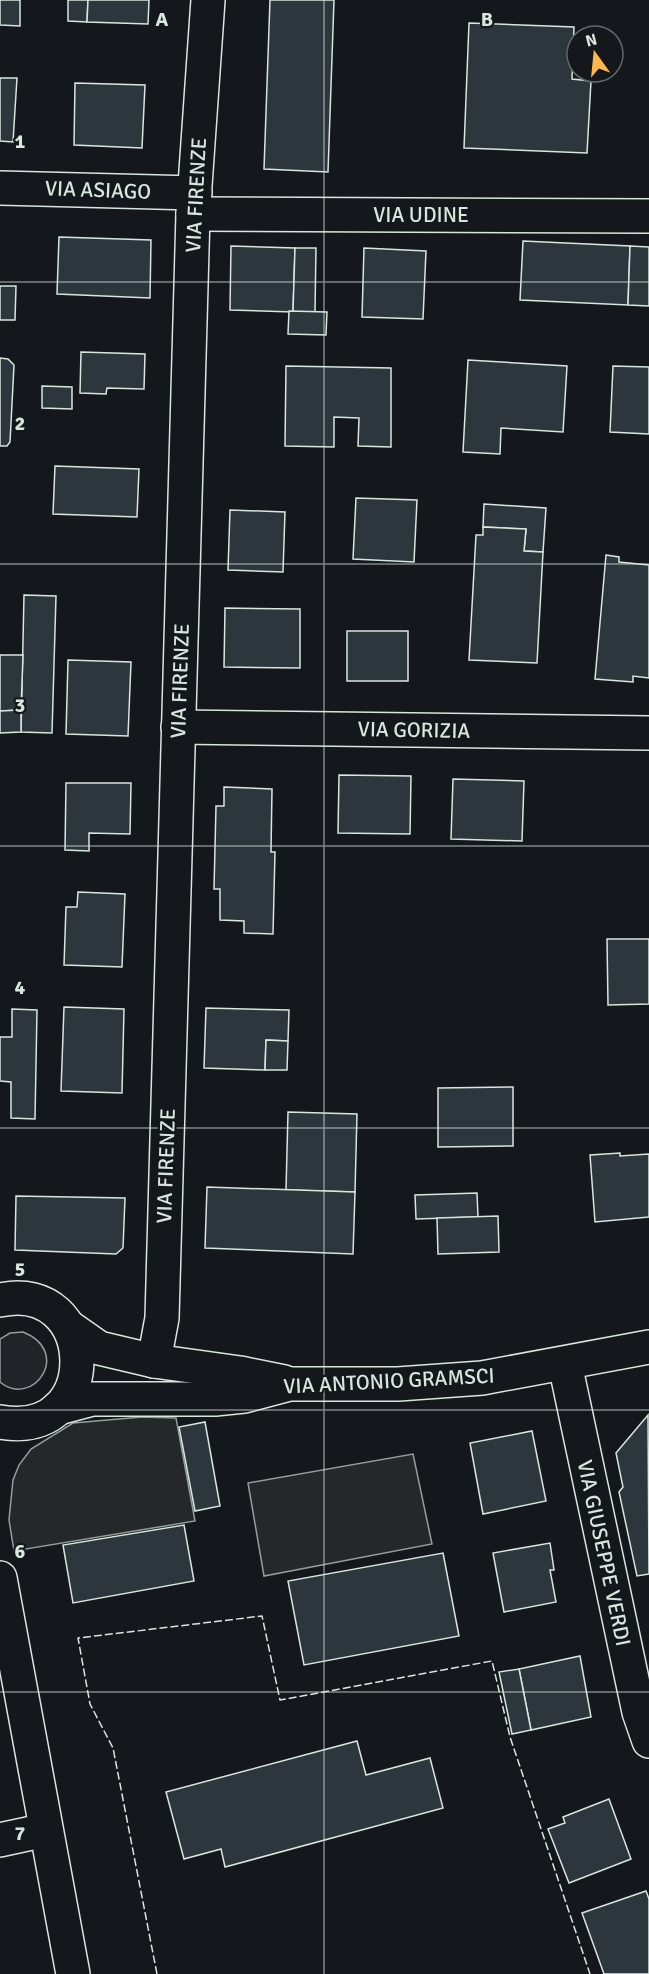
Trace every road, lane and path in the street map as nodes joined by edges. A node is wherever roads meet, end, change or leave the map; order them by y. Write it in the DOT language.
graph roads {
  1 [pos="208,0"];
  2 [pos="0,188"];
  3 [pos="194,204"];
  4 [pos="649,216"];
  5 [pos="178,727"];
  6 [pos="649,733"];
  7 [pos="0,1300"];
  8 [pos="69,1327"];
  9 [pos="649,1347"];
  10 [pos="154,1361"];
  11 [pos="565,1364"];
  12 [pos="289,1384"];
  13 [pos="58,1408"];
  14 [pos="0,1422"];
  15 [pos="0,1578"];
  16 [pos="649,1741"];
  17 [pos="46,1830"];
  18 [pos="0,1840"];
  19 [pos="73,1974"];
  1 -- 3 [label="street, VIA FIRENZE"];
  2 -- 3 [label="street, VIA ASIAGO"];
  3 -- 4 [label="street, VIA UDINE"];
  3 -- 5 [label="street, VIA FIRENZE"];
  5 -- 6 [label="street, VIA GORIZIA"];
  5 -- 10 [label="street, VIA FIRENZE"];
  7 -- 8 [label="street, VIA ANTONIO GRAMSCI"];
  8 -- 10 [label="street"];
  8 -- 13 [label="street, VIA ANTONIO GRAMSCI"];
  9 -- 11 [label="street, VIA ANTONIO GRAMSCI"];
  10 -- 12 [label="street"];
  11 -- 12 [label="street, VIA ANTONIO GRAMSCI"];
  11 -- 16 [label="street, VIA GIUSEPPE VERDI"];
  12 -- 13 [label="street, VIA ANTONIO GRAMSCI"];
  13 -- 14 [label="street, VIA ANTONIO GRAMSCI"];
  15 -- 17 [label="street"];
  17 -- 18 [label="street"];
  17 -- 19 [label="street"];
}
